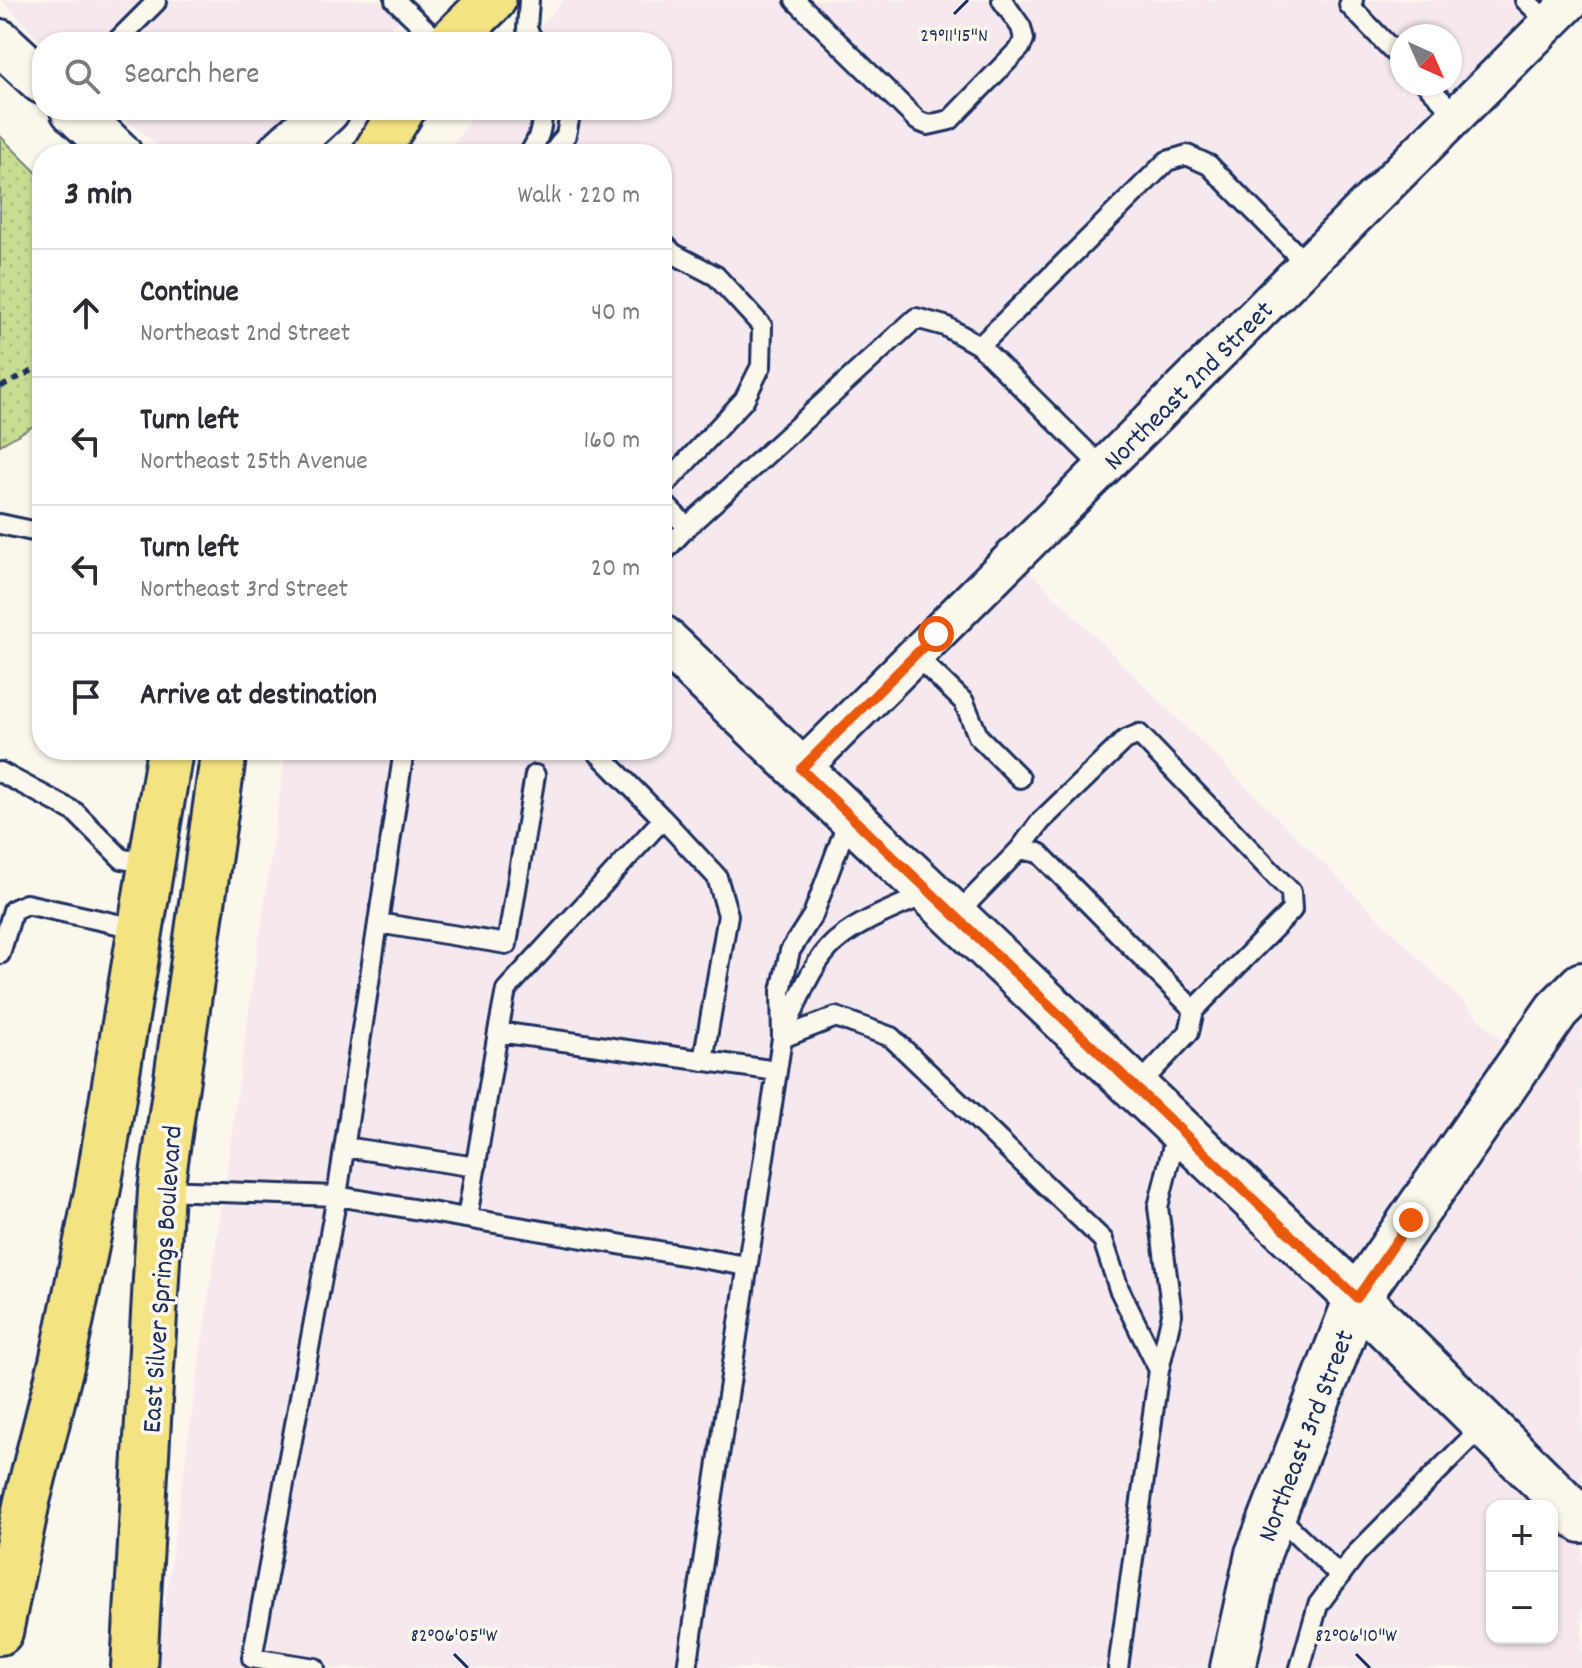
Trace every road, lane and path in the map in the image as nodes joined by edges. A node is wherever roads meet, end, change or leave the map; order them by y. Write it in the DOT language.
graph roads {
  1 [pos="395,0"];
  2 [pos="493,0"];
  3 [pos="529,0"];
  4 [pos="795,0"];
  5 [pos="1002,0"];
  6 [pos="1353,0"];
  7 [pos="156,2"];
  8 [pos="1549,8"];
  9 [pos="126,32"];
  10 [pos="429,32"];
  11 [pos="460,32"];
  12 [pos="529,32"];
  13 [pos="0,42"];
  14 [pos="1390,48"];
  15 [pos="32,72"];
  16 [pos="1438,96"];
  17 [pos="1456,115"];
  18 [pos="83,120"];
  19 [pos="316,120"];
  20 [pos="396,120"];
  21 [pos="543,120"];
  22 [pos="569,120"];
  23 [pos="566,136"];
  24 [pos="109,144"];
  25 [pos="290,144"];
  26 [pos="381,144"];
  27 [pos="536,144"];
  28 [pos="560,144"];
  29 [pos="571,144"];
  30 [pos="672,252"];
  31 [pos="1307,265"];
  32 [pos="980,346"];
  33 [pos="32,371"];
  34 [pos="0,387"];
  35 [pos="1103,468"];
  36 [pos="672,477"];
  37 [pos="672,511"];
  38 [pos="0,524"];
  39 [pos="687,527"];
  40 [pos="32,531"];
  41 [pos="672,543"];
  42 [pos="672,647"];
  43 [pos="915,655"];
  44 [pos="168,760"];
  45 [pos="223,760"];
  46 [pos="402,760"];
  47 [pos="605,760"];
  48 [pos="801,769"];
  49 [pos="0,772"];
  50 [pos="535,775"];
  51 [pos="1020,778"];
  52 [pos="850,815"];
  53 [pos="663,819"];
  54 [pos="1020,849"];
  55 [pos="150,863"];
  56 [pos="943,904"];
  57 [pos="378,923"];
  58 [pos="140,929"];
  59 [pos="507,944"];
  60 [pos="0,954"];
  61 [pos="527,969"];
  62 [pos="1582,985"];
  63 [pos="1194,1010"];
  64 [pos="498,1032"];
  65 [pos="782,1038"];
  66 [pos="703,1061"];
  67 [pos="777,1071"];
  68 [pos="1135,1088"];
  69 [pos="1177,1129"];
  70 [pos="345,1147"];
  71 [pos="476,1167"];
  72 [pos="161,1190"];
  73 [pos="337,1196"];
  74 [pos="467,1218"];
  75 [pos="747,1266"];
  76 [pos="1357,1298"];
  77 [pos="1159,1370"];
  78 [pos="1485,1424"];
  79 [pos="1274,1513"];
  80 [pos="1582,1520"];
  81 [pos="1339,1575"];
  82 [pos="0,1632"];
  83 [pos="252,1663"];
  84 [pos="134,1668"];
  85 [pos="315,1668"];
  86 [pos="687,1668"];
  87 [pos="1118,1668"];
  88 [pos="1233,1668"];
  89 [pos="1300,1668"];
  1 -- 10 [label="lane"];
  2 -- 11 [label="main road"];
  3 -- 12 [label="lane"];
  4 -- 5 [label="lane"];
  6 -- 14 [label="lane"];
  7 -- 9 [label="lane"];
  8 -- 17 [label="street, Northeast 2nd Street"];
  13 -- 15 [label="main road"];
  16 -- 17 [label="lane"];
  17 -- 31 [label="street, Northeast 2nd Street"];
  18 -- 24 [label="main road"];
  19 -- 25 [label="main road"];
  20 -- 26 [label="main road"];
  21 -- 27 [label="lane"];
  22 -- 23 [label="lane"];
  23 -- 28 [label="lane"];
  23 -- 29 [label="lane"];
  30 -- 36 [label="lane"];
  31 -- 32 [label="lane"];
  31 -- 35 [label="street, Northeast 2nd Street"];
  32 -- 35 [label="lane"];
  32 -- 39 [label="lane"];
  33 -- 34 [label="path"];
  35 -- 43 [label="street, Northeast 2nd Street"];
  37 -- 39 [label="lane"];
  38 -- 40 [label="lane"];
  39 -- 41 [label="lane"];
  42 -- 48 [label="main road"];
  43 -- 48 [label="street, Northeast 2nd Street"];
  43 -- 51 [label="lane"];
  44 -- 55 [label="main road"];
  45 -- 72 [label="main road, East Silver Springs Boulevard"];
  46 -- 57 [label="lane"];
  47 -- 53 [label="lane"];
  48 -- 52 [label="main road"];
  49 -- 55 [label="lane"];
  50 -- 59 [label="lane"];
  52 -- 56 [label="main road"];
  52 -- 65 [label="lane"];
  53 -- 61 [label="lane"];
  53 -- 66 [label="lane"];
  54 -- 56 [label="lane"];
  54 -- 63 [label="lane"];
  54 -- 63 [label="lane"];
  55 -- 58 [label="main road"];
  56 -- 65 [label="lane"];
  56 -- 68 [label="main road"];
  57 -- 59 [label="lane"];
  57 -- 70 [label="lane"];
  58 -- 60 [label="lane"];
  58 -- 82 [label="main road"];
  59 -- 61 [label="lane"];
  61 -- 64 [label="lane"];
  62 -- 76 [label="main road, Northeast 3rd Street"];
  63 -- 68 [label="lane"];
  64 -- 66 [label="lane"];
  64 -- 71 [label="lane"];
  65 -- 67 [label="lane"];
  65 -- 77 [label="lane"];
  66 -- 67 [label="lane"];
  67 -- 75 [label="lane"];
  68 -- 69 [label="main road"];
  69 -- 76 [label="main road"];
  69 -- 77 [label="lane"];
  70 -- 71 [label="lane"];
  70 -- 73 [label="lane"];
  71 -- 74 [label="lane"];
  72 -- 73 [label="lane"];
  72 -- 84 [label="main road, East Silver Springs Boulevard"];
  73 -- 74 [label="lane"];
  73 -- 83 [label="lane"];
  74 -- 75 [label="lane"];
  75 -- 86 [label="lane"];
  76 -- 78 [label="main road"];
  76 -- 79 [label="main road, Northeast 3rd Street"];
  77 -- 87 [label="lane"];
  78 -- 80 [label="main road"];
  78 -- 81 [label="lane"];
  79 -- 81 [label="lane"];
  79 -- 88 [label="main road, Northeast 3rd Street"];
  81 -- 89 [label="lane"];
  83 -- 85 [label="lane"];
}
